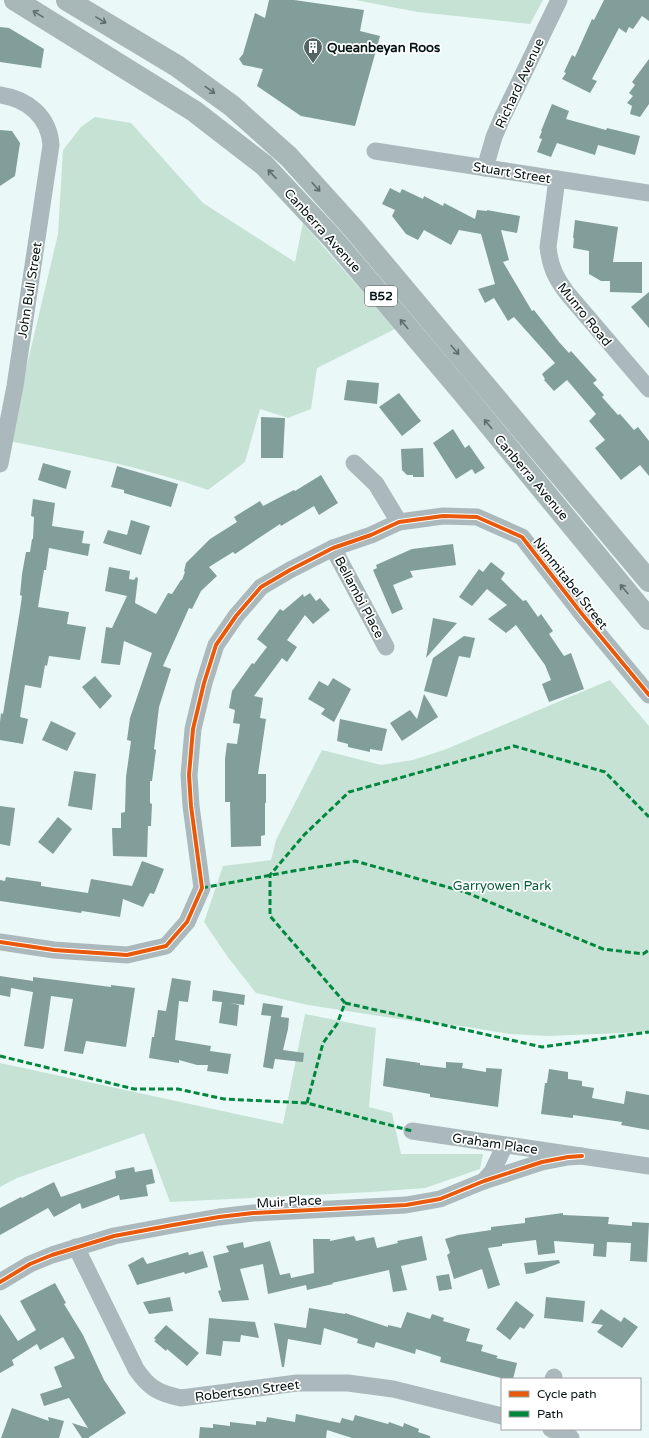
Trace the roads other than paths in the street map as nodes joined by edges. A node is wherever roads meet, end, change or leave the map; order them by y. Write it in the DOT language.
graph roads {
  1 [pos="15,0"];
  2 [pos="67,0"];
  3 [pos="559,0"];
  4 [pos="0,95"];
  5 [pos="375,151"];
  6 [pos="485,168"];
  7 [pos="557,179"];
  8 [pos="649,193"];
  9 [pos="7,388"];
  10 [pos="649,390"];
  11 [pos="354,463"];
  12 [pos="0,464"];
  13 [pos="400,522"];
  14 [pos="333,548"];
  15 [pos="649,581"];
  16 [pos="649,619"];
  17 [pos="386,647"];
  18 [pos="649,695"];
  19 [pos="0,942"];
  20 [pos="412,1131"];
  21 [pos="505,1145"];
  22 [pos="582,1156"];
  23 [pos="649,1166"];
  24 [pos="484,1181"];
  25 [pos="76,1247"];
  26 [pos="0,1282"];
  27 [pos="501,1416"];
  28 [pos="554,1430"];
  29 [pos="571,1438"];
  16 -- 1 [label="highway, Canberra Avenue / B52, one-way"];
  2 -- 15 [label="highway, Canberra Avenue / B52, one-way"];
  3 -- 6 [label="street, Richard Avenue"];
  4 -- 9 [label="street, John Bull Street"];
  5 -- 6 [label="street, Stuart Street"];
  6 -- 7 [label="street, Stuart Street"];
  7 -- 8 [label="street, Stuart Street"];
  7 -- 10 [label="street, Munro Road"];
  9 -- 12 [label="street, John Bull Street"];
  11 -- 13 [label="street"];
  13 -- 14 [label="street, Nimmitabel Street"];
  13 -- 18 [label="street, Nimmitabel Street"];
  14 -- 17 [label="street, Bellambi Place"];
  14 -- 19 [label="street, Nimmitabel Street"];
  20 -- 21 [label="street, Graham Place"];
  21 -- 22 [label="street, Graham Place"];
  21 -- 24 [label="street"];
  22 -- 23 [label="street, Graham Place"];
  22 -- 24 [label="street, Muir Place"];
  24 -- 25 [label="street, Muir Place"];
  25 -- 26 [label="street, Muir Place"];
  25 -- 27 [label="street, Robertson Street"];
  28 -- 29 [label="street"];
}
